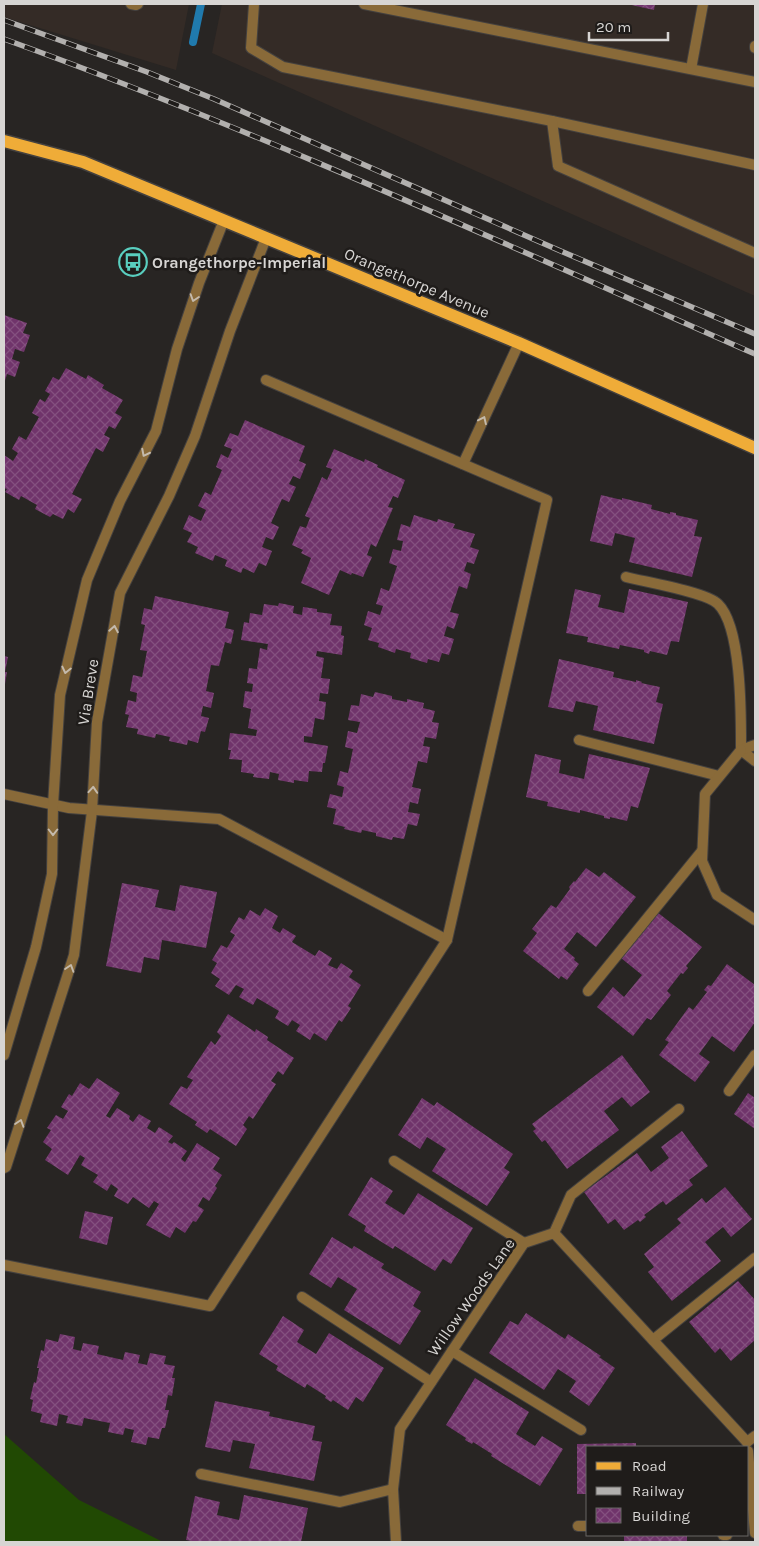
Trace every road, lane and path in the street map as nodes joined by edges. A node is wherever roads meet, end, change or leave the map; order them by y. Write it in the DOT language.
graph roads {
  1 [pos="131,4"];
  2 [pos="138,4"];
  3 [pos="254,4"];
  4 [pos="364,4"];
  5 [pos="703,4"];
  6 [pos="691,69"];
  7 [pos="755,82"];
  8 [pos="552,121"];
  9 [pos="4,141"];
  10 [pos="755,165"];
  11 [pos="224,220"];
  12 [pos="266,238"];
  13 [pos="755,254"];
  14 [pos="519,343"];
  15 [pos="266,380"];
  16 [pos="755,448"];
  17 [pos="463,464"];
  18 [pos="626,577"];
  19 [pos="579,740"];
  20 [pos="755,745"];
  21 [pos="741,750"];
  22 [pos="755,761"];
  23 [pos="719,776"];
  24 [pos="4,794"];
  25 [pos="53,805"];
  26 [pos="92,811"];
  27 [pos="702,852"];
  28 [pos="755,920"];
  29 [pos="447,940"];
  30 [pos="588,991"];
  31 [pos="755,1055"];
  32 [pos="4,1056"];
  33 [pos="729,1091"];
  34 [pos="679,1109"];
  35 [pos="394,1161"];
  36 [pos="4,1168"];
  37 [pos="554,1233"];
  38 [pos="524,1243"];
  39 [pos="755,1258"];
  40 [pos="4,1265"];
  41 [pos="302,1298"];
  42 [pos="653,1340"];
  43 [pos="452,1351"];
  44 [pos="431,1382"];
  45 [pos="581,1430"];
  46 [pos="749,1444"];
  47 [pos="201,1474"];
  48 [pos="393,1489"];
  49 [pos="753,1529"];
  50 [pos="396,1542"];
  1 -- 2 [label="street"];
  3 -- 8 [label="street"];
  4 -- 6 [label="street"];
  5 -- 6 [label="street"];
  6 -- 7 [label="street"];
  8 -- 10 [label="street"];
  8 -- 13 [label="street"];
  9 -- 11 [label="main road, Orangethorpe Avenue"];
  11 -- 12 [label="main road, Orangethorpe Avenue"];
  11 -- 25 [label="street, Via Breve, one-way"];
  12 -- 14 [label="main road, Orangethorpe Avenue"];
  26 -- 12 [label="street, Via Breve, one-way"];
  14 -- 16 [label="main road, Orangethorpe Avenue"];
  17 -- 14 [label="street, one-way"];
  15 -- 17 [label="street"];
  17 -- 29 [label="street"];
  18 -- 21 [label="street"];
  19 -- 23 [label="street"];
  20 -- 21 [label="street"];
  21 -- 22 [label="street"];
  21 -- 23 [label="street"];
  23 -- 27 [label="street"];
  24 -- 25 [label="street"];
  25 -- 26 [label="street"];
  25 -- 32 [label="street, Via Breve, one-way"];
  26 -- 29 [label="street"];
  36 -- 26 [label="street, Via Breve, one-way"];
  27 -- 28 [label="street"];
  27 -- 30 [label="street"];
  29 -- 40 [label="street"];
  31 -- 33 [label="street"];
  34 -- 37 [label="street"];
  35 -- 38 [label="street"];
  37 -- 38 [label="street, Willow Woods Lane"];
  37 -- 42 [label="street"];
  38 -- 43 [label="street, Willow Woods Lane"];
  39 -- 42 [label="street"];
  41 -- 44 [label="street"];
  42 -- 46 [label="street"];
  43 -- 44 [label="street, Willow Woods Lane"];
  43 -- 45 [label="street"];
  44 -- 48 [label="street, Willow Woods Lane"];
  46 -- 49 [label="street"];
  47 -- 48 [label="street"];
  48 -- 50 [label="street, Willow Woods Lane"];
}
